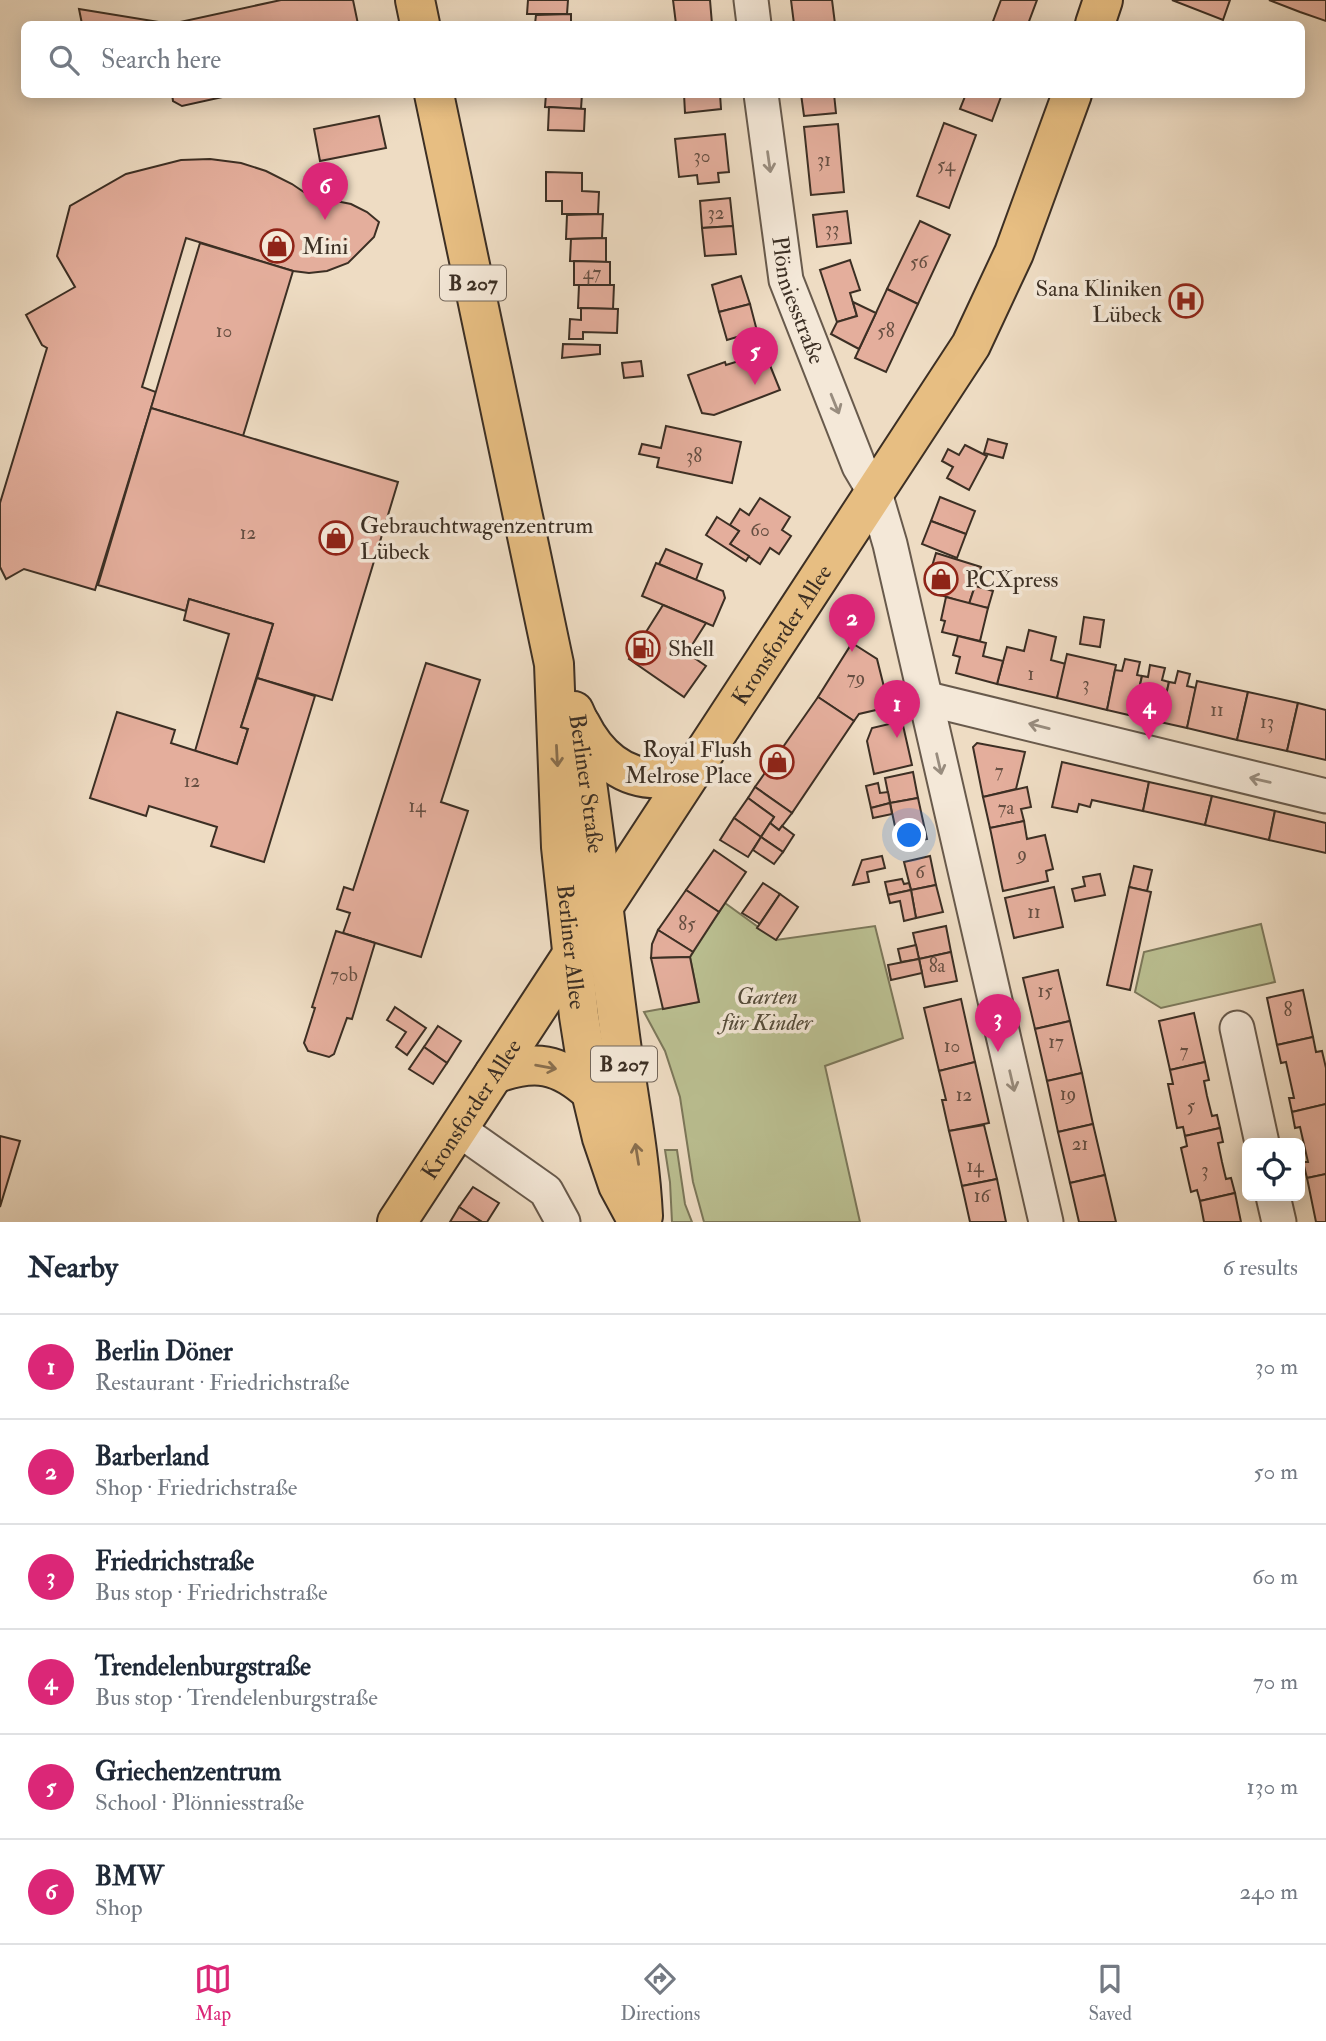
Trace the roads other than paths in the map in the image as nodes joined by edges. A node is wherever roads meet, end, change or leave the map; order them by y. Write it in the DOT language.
graph roads {
  1 [pos="415,0"];
  2 [pos="751,0"];
  3 [pos="1103,0"];
  4 [pos="419,21"];
  5 [pos="754,21"];
  6 [pos="1096,21"];
  7 [pos="435,98"];
  8 [pos="762,98"];
  9 [pos="1071,98"];
  10 [pos="875,493"];
  11 [pos="554,664"];
  12 [pos="924,698"];
  13 [pos="578,720"];
  14 [pos="693,771"];
  15 [pos="1326,796"];
  16 [pos="604,906"];
  17 [pos="573,954"];
  18 [pos="1237,1028"];
  19 [pos="494,1074"];
  20 [pos="591,1092"];
  21 [pos="458,1129"];
  22 [pos="1261,1138"];
  23 [pos="1274,1201"];
  24 [pos="397,1222"];
  25 [pos="563,1222"];
  26 [pos="641,1222"];
  27 [pos="1046,1222"];
  28 [pos="1279,1222"];
  1 -- 4 [label="main road"];
  2 -- 5 [label="street"];
  3 -- 6 [label="main road"];
  7 -- 11 [label="main road, B 207"];
  8 -- 10 [label="street, Plönniesstraße, one-way"];
  9 -- 10 [label="main road, Kronsforder Allee"];
  10 -- 12 [label="street, Plönniesstraße"];
  10 -- 14 [label="main road, Kronsforder Allee"];
  11 -- 13 [label="main road, Berliner Straße / B 207"];
  11 -- 17 [label="main road, Berliner Allee / B 207, one-way"];
  15 -- 12 [label="street, one-way"];
  12 -- 27 [label="street, Plönniesstraße, one-way"];
  13 -- 14 [label="main road"];
  13 -- 16 [label="main road, Berliner Straße / B 207"];
  14 -- 16 [label="main road, Kronsforder Allee"];
  16 -- 17 [label="main road, Kronsforder Allee"];
  26 -- 16 [label="main road, Berliner Allee / B 207, one-way"];
  17 -- 19 [label="main road, Kronsforder Allee"];
  17 -- 20 [label="main road, Berliner Allee / B 207"];
  18 -- 22 [label="street"];
  19 -- 20 [label="main road, B 207, one-way"];
  19 -- 21 [label="main road, Kronsforder Allee"];
  20 -- 26 [label="main road, Berliner Allee / B 207"];
  21 -- 24 [label="main road, Kronsforder Allee"];
  21 -- 25 [label="street"];
  23 -- 28 [label="street"];
}
